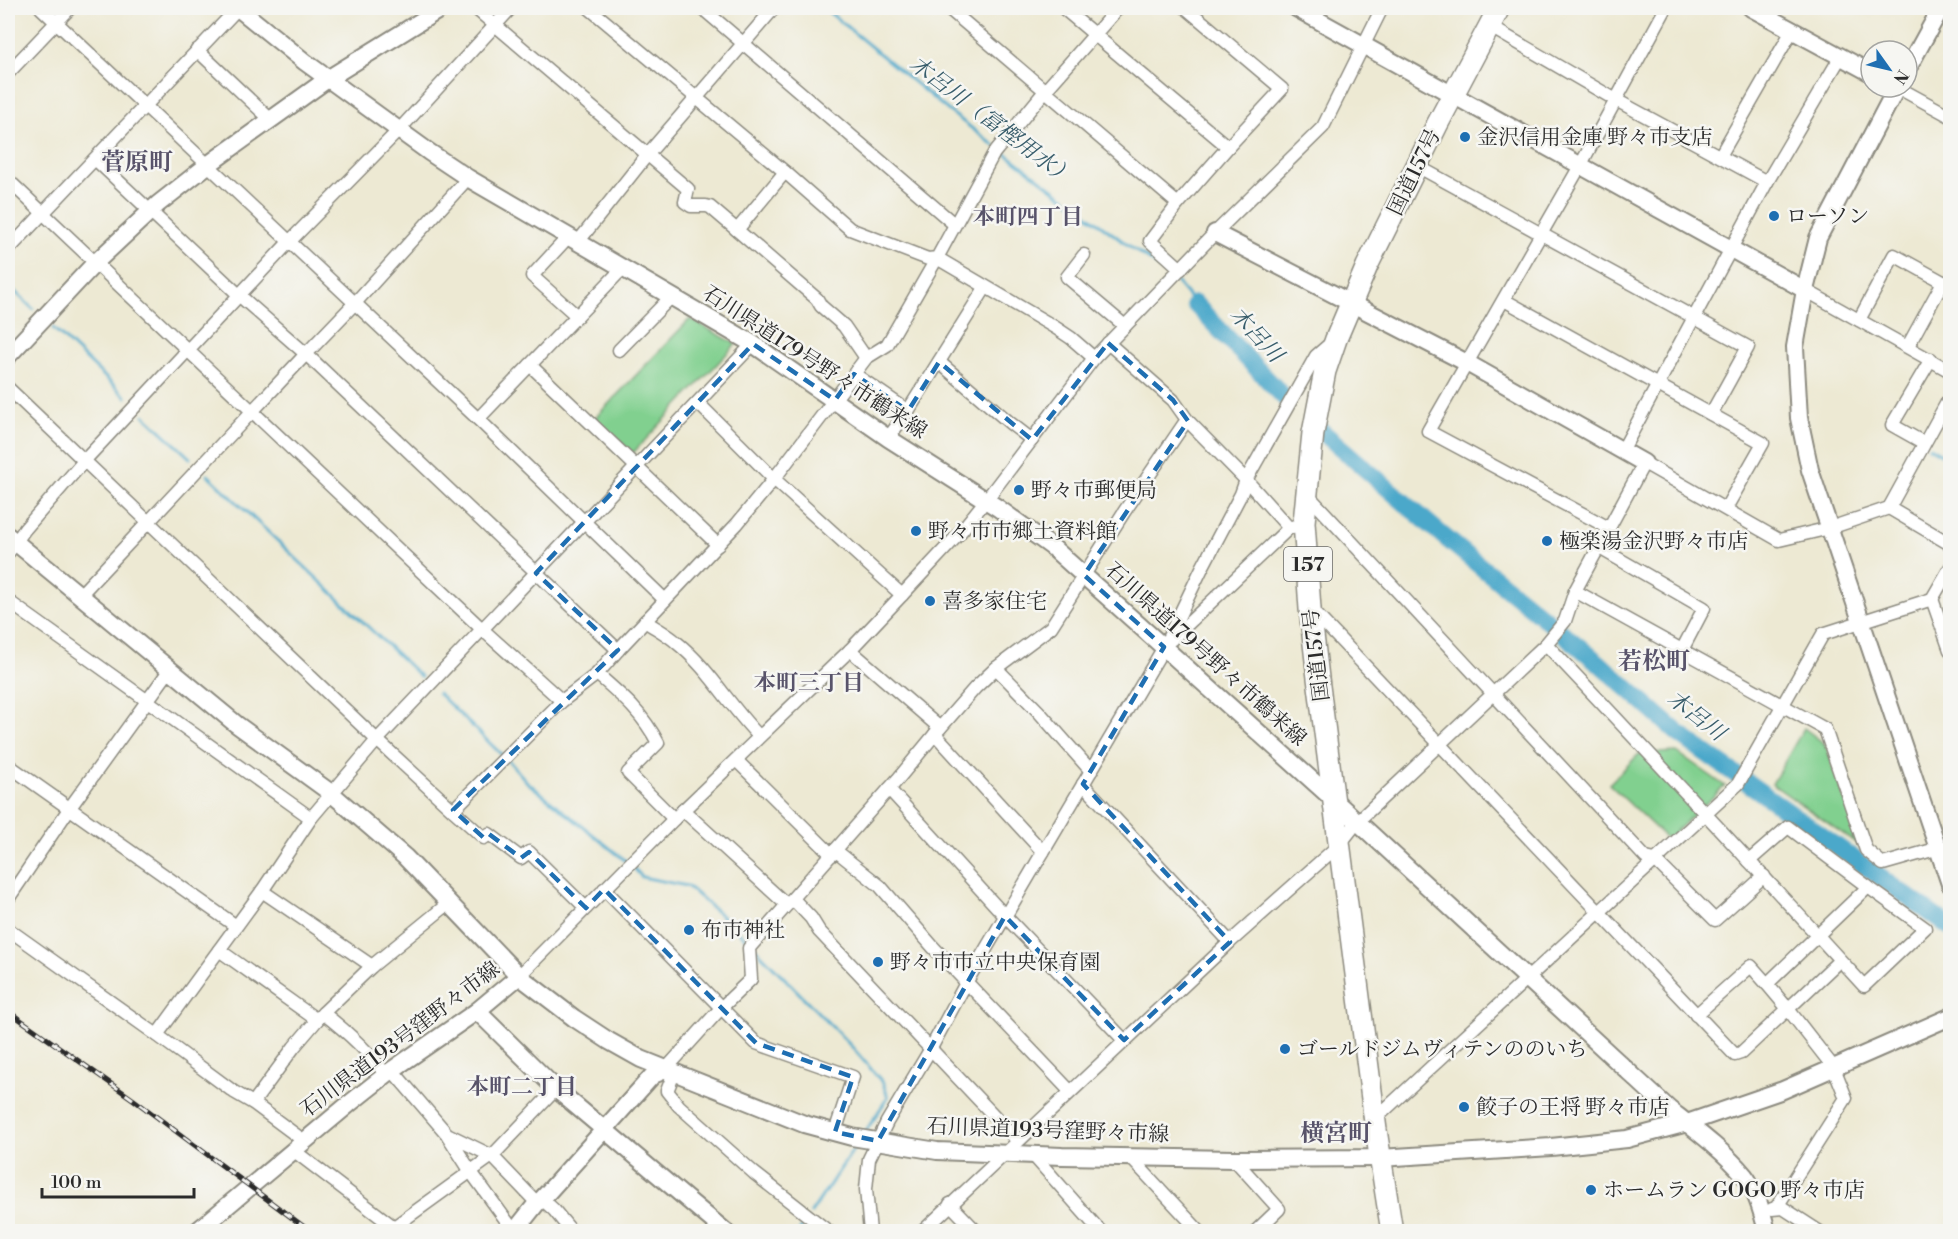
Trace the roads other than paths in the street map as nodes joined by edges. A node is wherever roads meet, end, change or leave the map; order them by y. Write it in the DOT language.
graph roads {
  1 [pos="41,8"];
  2 [pos="70,8"];
  3 [pos="238,8"];
  4 [pos="442,8"];
  5 [pos="475,8"];
  6 [pos="512,8"];
  7 [pos="589,8"];
  8 [pos="702,8"];
  9 [pos="774,8"];
  10 [pos="948,8"];
  11 [pos="1063,8"];
  12 [pos="1118,8"];
  13 [pos="1186,8"];
  14 [pos="1296,8"];
  15 [pos="1382,8"];
  16 [pos="1499,8"];
  17 [pos="1666,8"];
  18 [pos="1941,8"];
  19 [pos="1759,9"];
  20 [pos="56,22"];
  21 [pos="496,25"];
  22 [pos="1489,26"];
  23 [pos="1793,29"];
  24 [pos="1095,35"];
  25 [pos="744,44"];
  26 [pos="1364,45"];
  27 [pos="1919,48"];
  28 [pos="197,50"];
  29 [pos="1841,56"];
  30 [pos="1859,66"];
  31 [pos="8,73"];
  32 [pos="329,78"];
  33 [pos="1045,91"];
  34 [pos="1453,94"];
  35 [pos="697,98"];
  36 [pos="1891,99"];
  37 [pos="1919,99"];
  38 [pos="1616,100"];
  39 [pos="144,105"];
  40 [pos="1950,116"];
  41 [pos="271,120"];
  42 [pos="399,130"];
  43 [pos="1228,147"];
  44 [pos="647,155"];
  45 [pos="1720,156"];
  46 [pos="95,159"];
  47 [pos="209,164"];
  48 [pos="1417,166"];
  49 [pos="1580,166"];
  50 [pos="785,172"];
  51 [pos="468,178"];
  52 [pos="8,180"];
  53 [pos="1767,182"];
  54 [pos="1178,204"];
  55 [pos="150,210"];
  56 [pos="44,214"];
  57 [pos="954,224"];
  58 [pos="737,230"];
  59 [pos="1215,233"];
  60 [pos="1541,234"];
  61 [pos="573,239"];
  62 [pos="290,241"];
  63 [pos="8,250"];
  64 [pos="1731,250"];
  65 [pos="1084,255"];
  66 [pos="936,258"];
  67 [pos="96,262"];
  68 [pos="623,268"];
  69 [pos="1176,274"];
  70 [pos="1947,284"];
  71 [pos="985,288"];
  72 [pos="1805,290"];
  73 [pos="240,296"];
  74 [pos="672,296"];
  75 [pos="1504,300"];
  76 [pos="355,303"];
  77 [pos="1351,303"];
  78 [pos="577,316"];
  79 [pos="1695,317"];
  80 [pos="1859,320"];
  81 [pos="1125,326"];
  82 [pos="1336,339"];
  83 [pos="1108,343"];
  84 [pos="753,344"];
  85 [pos="1908,346"];
  86 [pos="189,350"];
  87 [pos="619,350"];
  88 [pos="306,354"];
  89 [pos="8,356"];
  90 [pos="866,358"];
  91 [pos="1094,358"];
  92 [pos="1931,359"];
  93 [pos="939,362"];
  94 [pos="1467,363"];
  95 [pos="530,365"];
  96 [pos="1950,371"];
  97 [pos="854,374"];
  98 [pos="1658,384"];
  99 [pos="8,388"];
  100 [pos="1950,396"];
  101 [pos="835,400"];
  102 [pos="698,403"];
  103 [pos="252,410"];
  104 [pos="908,411"];
  105 [pos="1711,414"];
  106 [pos="478,419"];
  107 [pos="1188,422"];
  108 [pos="888,438"];
  109 [pos="1032,440"];
  110 [pos="1924,443"];
  111 [pos="1622,451"];
  112 [pos="84,461"];
  113 [pos="1644,463"];
  114 [pos="638,467"];
  115 [pos="774,479"];
  116 [pos="1246,480"];
  117 [pos="1307,494"];
  118 [pos="986,500"];
  119 [pos="1726,508"];
  120 [pos="1889,508"];
  121 [pos="149,521"];
  122 [pos="585,522"];
  123 [pos="1296,525"];
  124 [pos="1609,528"];
  125 [pos="1830,528"];
  126 [pos="10,544"];
  127 [pos="1950,544"];
  128 [pos="718,545"];
  129 [pos="1598,547"];
  130 [pos="1950,568"];
  131 [pos="536,573"];
  132 [pos="1084,575"];
  133 [pos="1575,591"];
  134 [pos="80,595"];
  135 [pos="902,596"];
  136 [pos="1932,598"];
  137 [pos="665,600"];
  138 [pos="8,601"];
  139 [pos="1310,609"];
  140 [pos="645,621"];
  141 [pos="1862,622"];
  142 [pos="483,630"];
  143 [pos="1550,639"];
  144 [pos="1164,647"];
  145 [pos="618,650"];
  146 [pos="850,650"];
  147 [pos="1682,650"];
  148 [pos="1950,650"];
  149 [pos="171,668"];
  150 [pos="996,668"];
  151 [pos="597,674"];
  152 [pos="1493,694"];
  153 [pos="147,701"];
  154 [pos="562,702"];
  155 [pos="1783,706"];
  156 [pos="937,731"];
  157 [pos="759,736"];
  158 [pos="377,740"];
  159 [pos="1440,744"];
  160 [pos="736,760"];
  161 [pos="8,765"];
  162 [pos="1091,771"];
  163 [pos="1083,784"];
  164 [pos="889,789"];
  165 [pos="330,793"];
  166 [pos="1334,800"];
  167 [pos="69,809"];
  168 [pos="453,810"];
  169 [pos="1705,813"];
  170 [pos="679,814"];
  171 [pos="311,818"];
  172 [pos="1358,821"];
  173 [pos="1339,845"];
  174 [pos="1945,847"];
  175 [pos="1043,852"];
  176 [pos="833,853"];
  177 [pos="1655,860"];
  178 [pos="1749,861"];
  179 [pos="1764,876"];
  180 [pos="1950,884"];
  181 [pos="1868,887"];
  182 [pos="604,889"];
  183 [pos="262,891"];
  184 [pos="8,899"];
  185 [pos="790,902"];
  186 [pos="449,903"];
  187 [pos="586,908"];
  188 [pos="1599,911"];
  189 [pos="1005,916"];
  190 [pos="236,926"];
  191 [pos="8,929"];
  192 [pos="1818,936"];
  193 [pos="1230,942"];
  194 [pos="219,950"];
  195 [pos="1840,960"];
  196 [pos="372,966"];
  197 [pos="519,976"];
  198 [pos="1528,978"];
  199 [pos="967,981"];
  200 [pos="1767,984"];
  201 [pos="722,1007"];
  202 [pos="1788,1009"];
  203 [pos="477,1011"];
  204 [pos="1696,1015"];
  205 [pos="320,1017"];
  206 [pos="1950,1017"];
  207 [pos="157,1035"];
  208 [pos="1124,1040"];
  209 [pos="930,1050"];
  210 [pos="1834,1068"];
  211 [pos="669,1072"];
  212 [pos="389,1073"];
  213 [pos="556,1089"];
  214 [pos="1070,1091"];
  215 [pos="253,1103"];
  216 [pos="1375,1119"];
  217 [pos="1687,1124"];
  218 [pos="604,1130"];
  219 [pos="835,1132"];
  220 [pos="447,1134"];
  221 [pos="866,1140"];
  222 [pos="1017,1140"];
  223 [pos="298,1146"];
  224 [pos="1004,1153"];
  225 [pos="1033,1155"];
  226 [pos="492,1156"];
  227 [pos="1130,1157"];
  228 [pos="1380,1158"];
  229 [pos="1234,1159"];
  230 [pos="471,1172"];
  231 [pos="539,1201"];
  232 [pos="950,1204"];
  233 [pos="1769,1210"];
  234 [pos="393,1230"];
  235 [pos="1096,1230"];
  236 [pos="514,1231"];
  237 [pos="196,1232"];
  238 [pos="572,1232"];
  239 [pos="726,1232"];
  240 [pos="829,1232"];
  241 [pos="870,1232"];
  242 [pos="922,1232"];
  243 [pos="977,1232"];
  244 [pos="1200,1232"];
  245 [pos="1255,1232"];
  246 [pos="1392,1232"];
  247 [pos="1767,1232"];
  248 [pos="1820,1232"];
  1 -- 20 [label="street"];
  2 -- 20 [label="street"];
  3 -- 28 [label="street"];
  3 -- 32 [label="street, 石川県道179号野々市鶴来線"];
  4 -- 32 [label="street"];
  5 -- 21 [label="street"];
  6 -- 21 [label="street"];
  7 -- 35 [label="street"];
  8 -- 25 [label="street"];
  9 -- 25 [label="street"];
  10 -- 33 [label="street"];
  11 -- 24 [label="street"];
  12 -- 24 [label="street"];
  13 -- 43 [label="street"];
  14 -- 26 [label="street"];
  15 -- 26 [label="street"];
  16 -- 22 [label="highway, 国道157号 / 157"];
  17 -- 38 [label="street"];
  18 -- 27 [label="street"];
  19 -- 23 [label="street"];
  20 -- 31 [label="street"];
  20 -- 39 [label="street"];
  21 -- 42 [label="street"];
  21 -- 44 [label="street"];
  22 -- 34 [label="highway, 国道157号 / 157"];
  22 -- 38 [label="street"];
  23 -- 29 [label="street"];
  23 -- 45 [label="street"];
  24 -- 33 [label="street"];
  24 -- 43 [label="street"];
  25 -- 35 [label="street"];
  25 -- 57 [label="street"];
  26 -- 34 [label="street"];
  26 -- 59 [label="street"];
  28 -- 39 [label="street"];
  28 -- 41 [label="street"];
  29 -- 30 [label="street"];
  29 -- 53 [label="street"];
  32 -- 41 [label="street"];
  32 -- 42 [label="street, 石川県道179号野々市鶴来線"];
  33 -- 54 [label="street"];
  33 -- 57 [label="street"];
  34 -- 48 [label="highway, 国道157号 / 157"];
  34 -- 49 [label="street"];
  35 -- 44 [label="street"];
  35 -- 50 [label="street"];
  36 -- 72 [label="street"];
  37 -- 40 [label="street"];
  38 -- 45 [label="street"];
  38 -- 49 [label="street"];
  39 -- 46 [label="street"];
  39 -- 47 [label="street"];
  41 -- 47 [label="street"];
  42 -- 51 [label="street, 石川県道179号野々市鶴来線"];
  42 -- 62 [label="street"];
  43 -- 54 [label="street"];
  44 -- 58 [label="street"];
  44 -- 61 [label="street"];
  45 -- 53 [label="street"];
  46 -- 55 [label="street"];
  46 -- 56 [label="street"];
  47 -- 55 [label="street"];
  47 -- 62 [label="street"];
  48 -- 60 [label="street"];
  48 -- 77 [label="highway, 国道157号 / 157"];
  49 -- 60 [label="street"];
  49 -- 64 [label="street"];
  50 -- 58 [label="street"];
  50 -- 66 [label="street"];
  51 -- 61 [label="street, 石川県道179号野々市鶴来線"];
  51 -- 76 [label="street"];
  52 -- 56 [label="street"];
  53 -- 64 [label="street"];
  54 -- 69 [label="street"];
  55 -- 67 [label="street"];
  55 -- 73 [label="street"];
  56 -- 63 [label="street"];
  56 -- 67 [label="street"];
  57 -- 66 [label="street"];
  58 -- 90 [label="street"];
  59 -- 69 [label="street"];
  59 -- 77 [label="street"];
  60 -- 75 [label="street"];
  60 -- 79 [label="street"];
  61 -- 68 [label="street, 石川県道179号野々市鶴来線"];
  61 -- 78 [label="street"];
  62 -- 73 [label="street"];
  62 -- 76 [label="street"];
  64 -- 72 [label="street"];
  64 -- 79 [label="street"];
  65 -- 81 [label="street"];
  66 -- 71 [label="street"];
  66 -- 90 [label="street"];
  67 -- 86 [label="street"];
  67 -- 89 [label="street"];
  68 -- 74 [label="street, 石川県道179号野々市鶴来線"];
  68 -- 78 [label="street"];
  69 -- 81 [label="street"];
  70 -- 80 [label="street"];
  70 -- 85 [label="street"];
  71 -- 91 [label="street"];
  71 -- 93 [label="street"];
  72 -- 80 [label="street"];
  72 -- 125 [label="street"];
  73 -- 86 [label="street"];
  73 -- 88 [label="street"];
  74 -- 84 [label="street, 石川県道179号野々市鶴来線"];
  74 -- 87 [label="street"];
  75 -- 94 [label="street"];
  75 -- 98 [label="street"];
  76 -- 88 [label="street"];
  76 -- 106 [label="street"];
  77 -- 82 [label="highway, 国道157号 / 157"];
  77 -- 94 [label="street"];
  78 -- 95 [label="street"];
  79 -- 98 [label="street"];
  79 -- 105 [label="street"];
  80 -- 85 [label="street"];
  81 -- 83 [label="street"];
  82 -- 116 [label="street"];
  82 -- 117 [label="highway, 国道157号 / 157"];
  83 -- 91 [label="street"];
  83 -- 107 [label="street"];
  84 -- 101 [label="street, 石川県道179号野々市鶴来線"];
  84 -- 102 [label="street"];
  85 -- 92 [label="street"];
  86 -- 103 [label="street"];
  86 -- 112 [label="street"];
  88 -- 103 [label="street"];
  88 -- 131 [label="street"];
  90 -- 97 [label="street"];
  91 -- 109 [label="street"];
  92 -- 96 [label="street"];
  92 -- 110 [label="street"];
  93 -- 104 [label="street"];
  93 -- 109 [label="street"];
  94 -- 111 [label="street"];
  94 -- 124 [label="street"];
  95 -- 106 [label="street"];
  95 -- 114 [label="street"];
  97 -- 101 [label="street"];
  97 -- 104 [label="street"];
  98 -- 105 [label="street"];
  98 -- 111 [label="street"];
  99 -- 112 [label="street"];
  100 -- 110 [label="street"];
  101 -- 108 [label="street, 石川県道179号野々市鶴来線"];
  101 -- 115 [label="street"];
  102 -- 114 [label="street"];
  102 -- 115 [label="street"];
  103 -- 121 [label="street"];
  103 -- 142 [label="street"];
  104 -- 108 [label="street"];
  105 -- 119 [label="street"];
  106 -- 122 [label="street"];
  107 -- 116 [label="street"];
  107 -- 132 [label="street"];
  108 -- 118 [label="street, 石川県道179号野々市鶴来線"];
  109 -- 118 [label="street"];
  110 -- 120 [label="street"];
  111 -- 113 [label="street"];
  112 -- 121 [label="street"];
  112 -- 126 [label="street"];
  113 -- 119 [label="street"];
  113 -- 124 [label="street"];
  114 -- 122 [label="street"];
  114 -- 128 [label="street"];
  115 -- 128 [label="street"];
  115 -- 135 [label="street"];
  116 -- 123 [label="street"];
  116 -- 144 [label="street"];
  117 -- 123 [label="highway, 国道157号 / 157"];
  117 -- 152 [label="street"];
  118 -- 132 [label="street, 石川県道179号野々市鶴来線"];
  118 -- 135 [label="street"];
  119 -- 125 [label="street"];
  120 -- 125 [label="street"];
  120 -- 127 [label="street"];
  121 -- 134 [label="street"];
  121 -- 158 [label="street"];
  122 -- 131 [label="street"];
  122 -- 137 [label="street"];
  123 -- 139 [label="highway, 国道157号 / 157"];
  123 -- 144 [label="street"];
  124 -- 129 [label="street"];
  125 -- 141 [label="street"];
  126 -- 134 [label="street"];
  128 -- 137 [label="street"];
  129 -- 133 [label="street"];
  129 -- 147 [label="street"];
  130 -- 136 [label="street"];
  131 -- 142 [label="street"];
  131 -- 145 [label="street"];
  132 -- 144 [label="street, 石川県道179号野々市鶴来線"];
  132 -- 150 [label="street"];
  133 -- 143 [label="street"];
  133 -- 147 [label="street"];
  134 -- 149 [label="street"];
  135 -- 146 [label="street"];
  136 -- 141 [label="street"];
  136 -- 148 [label="street"];
  137 -- 140 [label="street"];
  138 -- 153 [label="street"];
  139 -- 159 [label="street"];
  139 -- 166 [label="highway, 国道157号 / 157"];
  140 -- 145 [label="street"];
  140 -- 157 [label="street"];
  141 -- 155 [label="street"];
  141 -- 174 [label="street"];
  142 -- 154 [label="street"];
  142 -- 158 [label="street"];
  143 -- 152 [label="street"];
  143 -- 169 [label="street"];
  144 -- 162 [label="street"];
  144 -- 166 [label="street, 石川県道179号野々市鶴来線"];
  145 -- 151 [label="street"];
  146 -- 156 [label="street"];
  146 -- 157 [label="street"];
  147 -- 155 [label="street"];
  149 -- 153 [label="street"];
  149 -- 165 [label="street"];
  150 -- 156 [label="street"];
  150 -- 162 [label="street"];
  151 -- 154 [label="street"];
  151 -- 170 [label="street"];
  152 -- 159 [label="street"];
  152 -- 177 [label="street"];
  153 -- 167 [label="street"];
  153 -- 171 [label="street"];
  154 -- 168 [label="street"];
  155 -- 169 [label="street"];
  155 -- 174 [label="street"];
  156 -- 164 [label="street"];
  156 -- 175 [label="street"];
  157 -- 160 [label="street"];
  158 -- 165 [label="street"];
  158 -- 168 [label="street"];
  159 -- 172 [label="street"];
  159 -- 188 [label="street"];
  160 -- 170 [label="street"];
  160 -- 176 [label="street"];
  161 -- 167 [label="street"];
  162 -- 163 [label="street"];
  163 -- 175 [label="street"];
  163 -- 193 [label="street"];
  164 -- 176 [label="street"];
  164 -- 189 [label="street"];
  165 -- 171 [label="street"];
  165 -- 186 [label="street"];
  166 -- 172 [label="street, 石川県道179号野々市鶴来線"];
  166 -- 173 [label="highway, 国道157号 / 157"];
  167 -- 184 [label="street"];
  167 -- 190 [label="street"];
  168 -- 187 [label="street"];
  169 -- 177 [label="street"];
  169 -- 178 [label="street"];
  170 -- 182 [label="street"];
  170 -- 185 [label="street"];
  171 -- 183 [label="street"];
  172 -- 173 [label="street"];
  172 -- 198 [label="street, 石川県道179号野々市鶴来線"];
  173 -- 193 [label="street"];
  173 -- 216 [label="highway, 国道157号 / 157"];
  174 -- 180 [label="street"];
  175 -- 189 [label="street"];
  176 -- 185 [label="street"];
  176 -- 199 [label="street"];
  177 -- 179 [label="street"];
  177 -- 188 [label="street"];
  178 -- 179 [label="street"];
  178 -- 181 [label="street"];
  179 -- 192 [label="street"];
  181 -- 192 [label="street"];
  181 -- 195 [label="street"];
  182 -- 187 [label="street"];
  182 -- 201 [label="street"];
  183 -- 190 [label="street"];
  183 -- 196 [label="street"];
  185 -- 201 [label="street"];
  185 -- 209 [label="street"];
  186 -- 196 [label="street"];
  186 -- 197 [label="street"];
  187 -- 197 [label="street"];
  188 -- 198 [label="street"];
  188 -- 204 [label="street"];
  189 -- 199 [label="street"];
  189 -- 208 [label="street"];
  190 -- 194 [label="street"];
  191 -- 207 [label="street"];
  192 -- 195 [label="street"];
  192 -- 200 [label="street"];
  193 -- 208 [label="street"];
  194 -- 205 [label="street"];
  194 -- 207 [label="street"];
  195 -- 202 [label="street"];
  196 -- 205 [label="street"];
  197 -- 203 [label="street, 石川県道193号窪野々市線"];
  197 -- 211 [label="street, 石川県道193号窪野々市線"];
  198 -- 216 [label="street"];
  198 -- 217 [label="street, 石川県道179号野々市鶴来線"];
  199 -- 209 [label="street"];
  199 -- 214 [label="street"];
  200 -- 202 [label="street"];
  200 -- 204 [label="street"];
  201 -- 211 [label="street"];
  201 -- 219 [label="street"];
  202 -- 204 [label="street"];
  202 -- 210 [label="street"];
  203 -- 212 [label="street, 石川県道193号窪野々市線"];
  203 -- 213 [label="street"];
  205 -- 212 [label="street"];
  205 -- 215 [label="street"];
  206 -- 210 [label="street, 石川県道193号窪野々市線"];
  207 -- 215 [label="street"];
  208 -- 214 [label="street"];
  209 -- 221 [label="street"];
  209 -- 222 [label="street"];
  210 -- 217 [label="street, 石川県道193号窪野々市線"];
  210 -- 233 [label="street"];
  211 -- 218 [label="street"];
  211 -- 219 [label="street, 石川県道193号窪野々市線"];
  211 -- 240 [label="street"];
  212 -- 220 [label="street"];
  212 -- 223 [label="street, 石川県道193号窪野々市線"];
  213 -- 218 [label="street"];
  213 -- 226 [label="street"];
  214 -- 222 [label="street"];
  215 -- 223 [label="street"];
  216 -- 228 [label="highway, 国道157号 / 157"];
  217 -- 228 [label="street, 石川県道193号窪野々市線"];
  217 -- 233 [label="street, 石川県道179号野々市鶴来線"];
  218 -- 231 [label="street"];
  218 -- 239 [label="street"];
  219 -- 221 [label="street, 石川県道193号窪野々市線"];
  220 -- 226 [label="street"];
  220 -- 230 [label="street"];
  221 -- 224 [label="street, 石川県道193号窪野々市線"];
  221 -- 241 [label="street"];
  222 -- 224 [label="street"];
  223 -- 234 [label="street"];
  223 -- 237 [label="street, 石川県道193号窪野々市線"];
  224 -- 225 [label="street, 石川県道193号窪野々市線"];
  224 -- 232 [label="street"];
  225 -- 227 [label="street, 石川県道193号窪野々市線"];
  225 -- 235 [label="street"];
  226 -- 230 [label="street"];
  226 -- 231 [label="street"];
  227 -- 229 [label="street, 石川県道193号窪野々市線"];
  227 -- 244 [label="street"];
  228 -- 229 [label="street, 石川県道193号窪野々市線"];
  228 -- 246 [label="highway, 国道157号 / 157"];
  229 -- 245 [label="street"];
  230 -- 234 [label="street"];
  230 -- 236 [label="street"];
  231 -- 236 [label="street"];
  231 -- 238 [label="street"];
  232 -- 242 [label="street"];
  232 -- 243 [label="street"];
  233 -- 247 [label="street, 石川県道179号野々市鶴来線"];
  233 -- 248 [label="street"];
}
